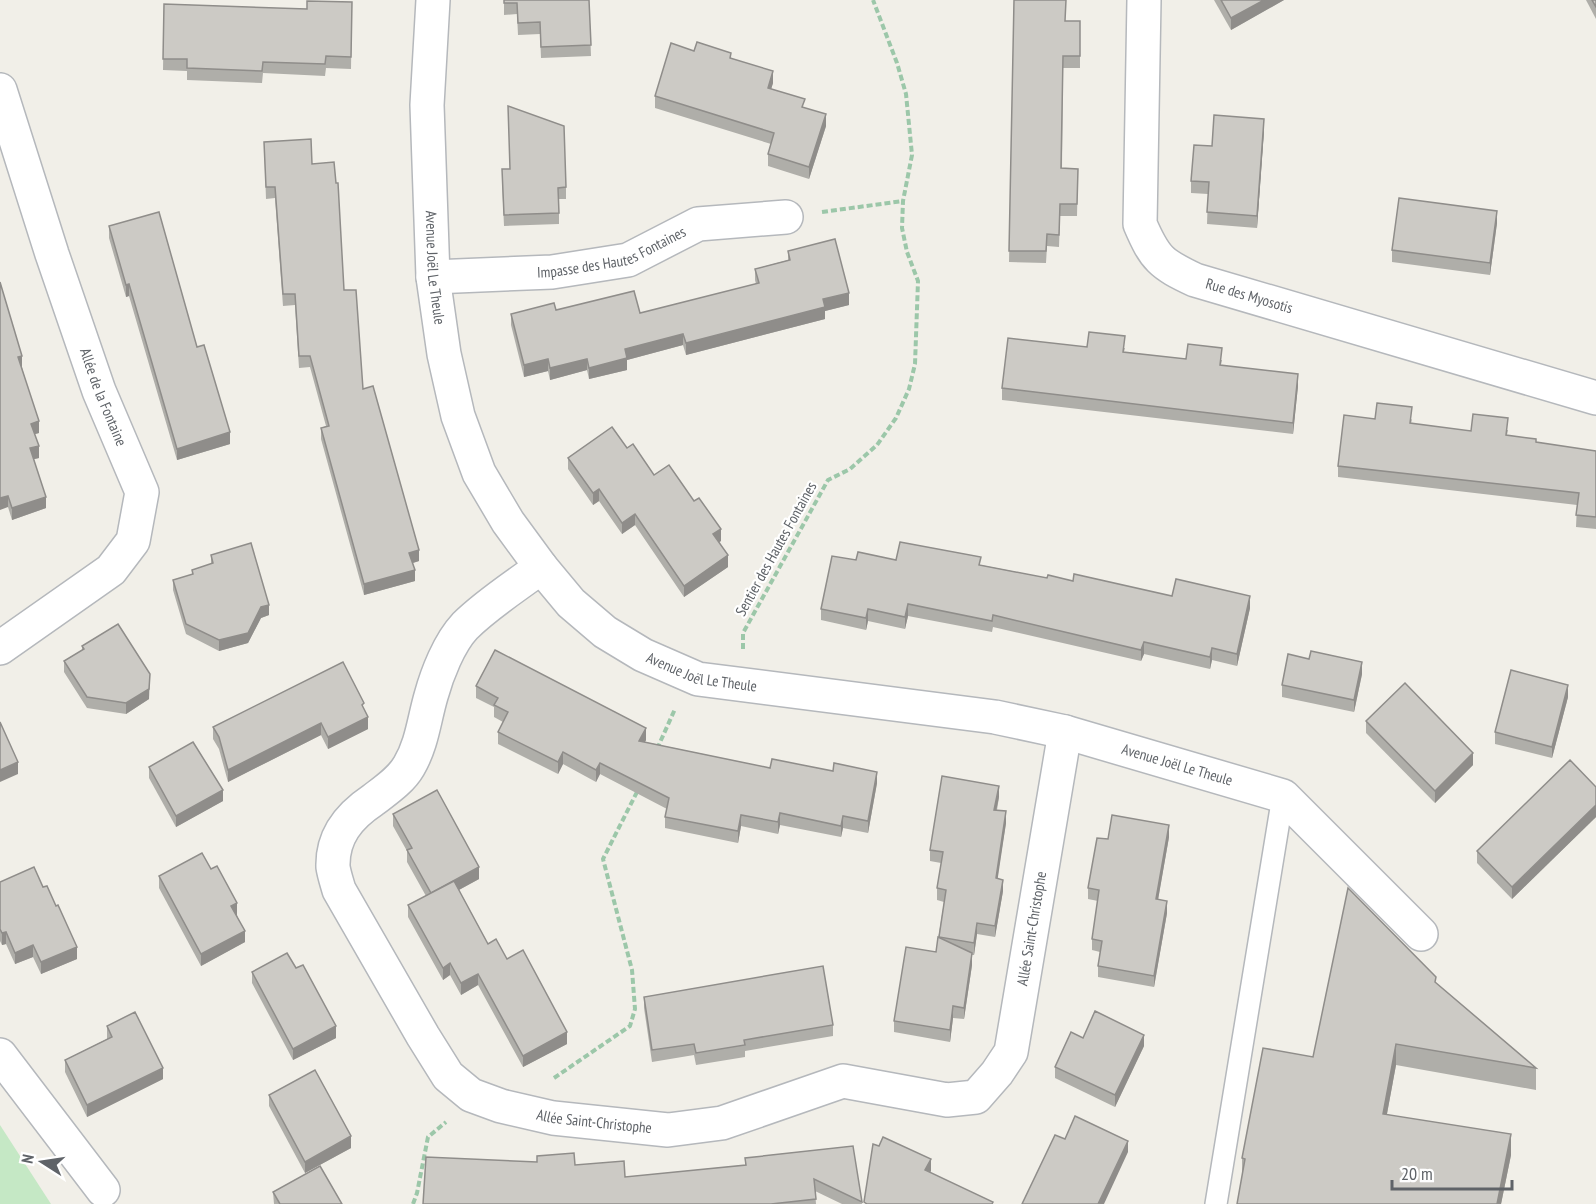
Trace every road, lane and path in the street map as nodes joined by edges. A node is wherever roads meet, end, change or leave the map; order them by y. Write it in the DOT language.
graph roads {
  1 [pos="433,0"];
  2 [pos="873,0"];
  3 [pos="1144,0"];
  4 [pos="0,90"];
  5 [pos="903,201"];
  6 [pos="786,217"];
  7 [pos="433,277"];
  8 [pos="1596,398"];
  9 [pos="541,567"];
  10 [pos="0,648"];
  11 [pos="690,676"];
  12 [pos="740,686"];
  13 [pos="1065,732"];
  14 [pos="656,750"];
  15 [pos="642,782"];
  16 [pos="1283,796"];
  17 [pos="1420,934"];
  18 [pos="0,1055"];
  19 [pos="501,1106"];
  20 [pos="104,1190"];
  21 [pos="413,1204"];
  22 [pos="1216,1204"];
  1 -- 7 [label="street, Avenue Joël Le Theule"];
  2 -- 5 [label="path, Sentier des Hautes Fontaines"];
  3 -- 8 [label="street, Rue des Myosotis"];
  4 -- 10 [label="street, Allée de la Fontaine"];
  5 -- 6 [label="path"];
  5 -- 12 [label="path, Sentier des Hautes Fontaines"];
  6 -- 7 [label="street, Impasse des Hautes Fontaines"];
  7 -- 9 [label="street, Avenue Joël Le Theule"];
  9 -- 11 [label="street, Avenue Joël Le Theule"];
  9 -- 19 [label="street, Allée Saint-Christophe"];
  11 -- 12 [label="street, Avenue Joël Le Theule"];
  11 -- 14 [label="path"];
  12 -- 13 [label="street, Avenue Joël Le Theule"];
  13 -- 16 [label="street, Avenue Joël Le Theule"];
  13 -- 19 [label="street, Allée Saint-Christophe"];
  15 -- 19 [label="path"];
  16 -- 17 [label="street, Avenue Joël Le Theule"];
  16 -- 22 [label="lane"];
  18 -- 20 [label="street"];
  19 -- 21 [label="path"];
}
